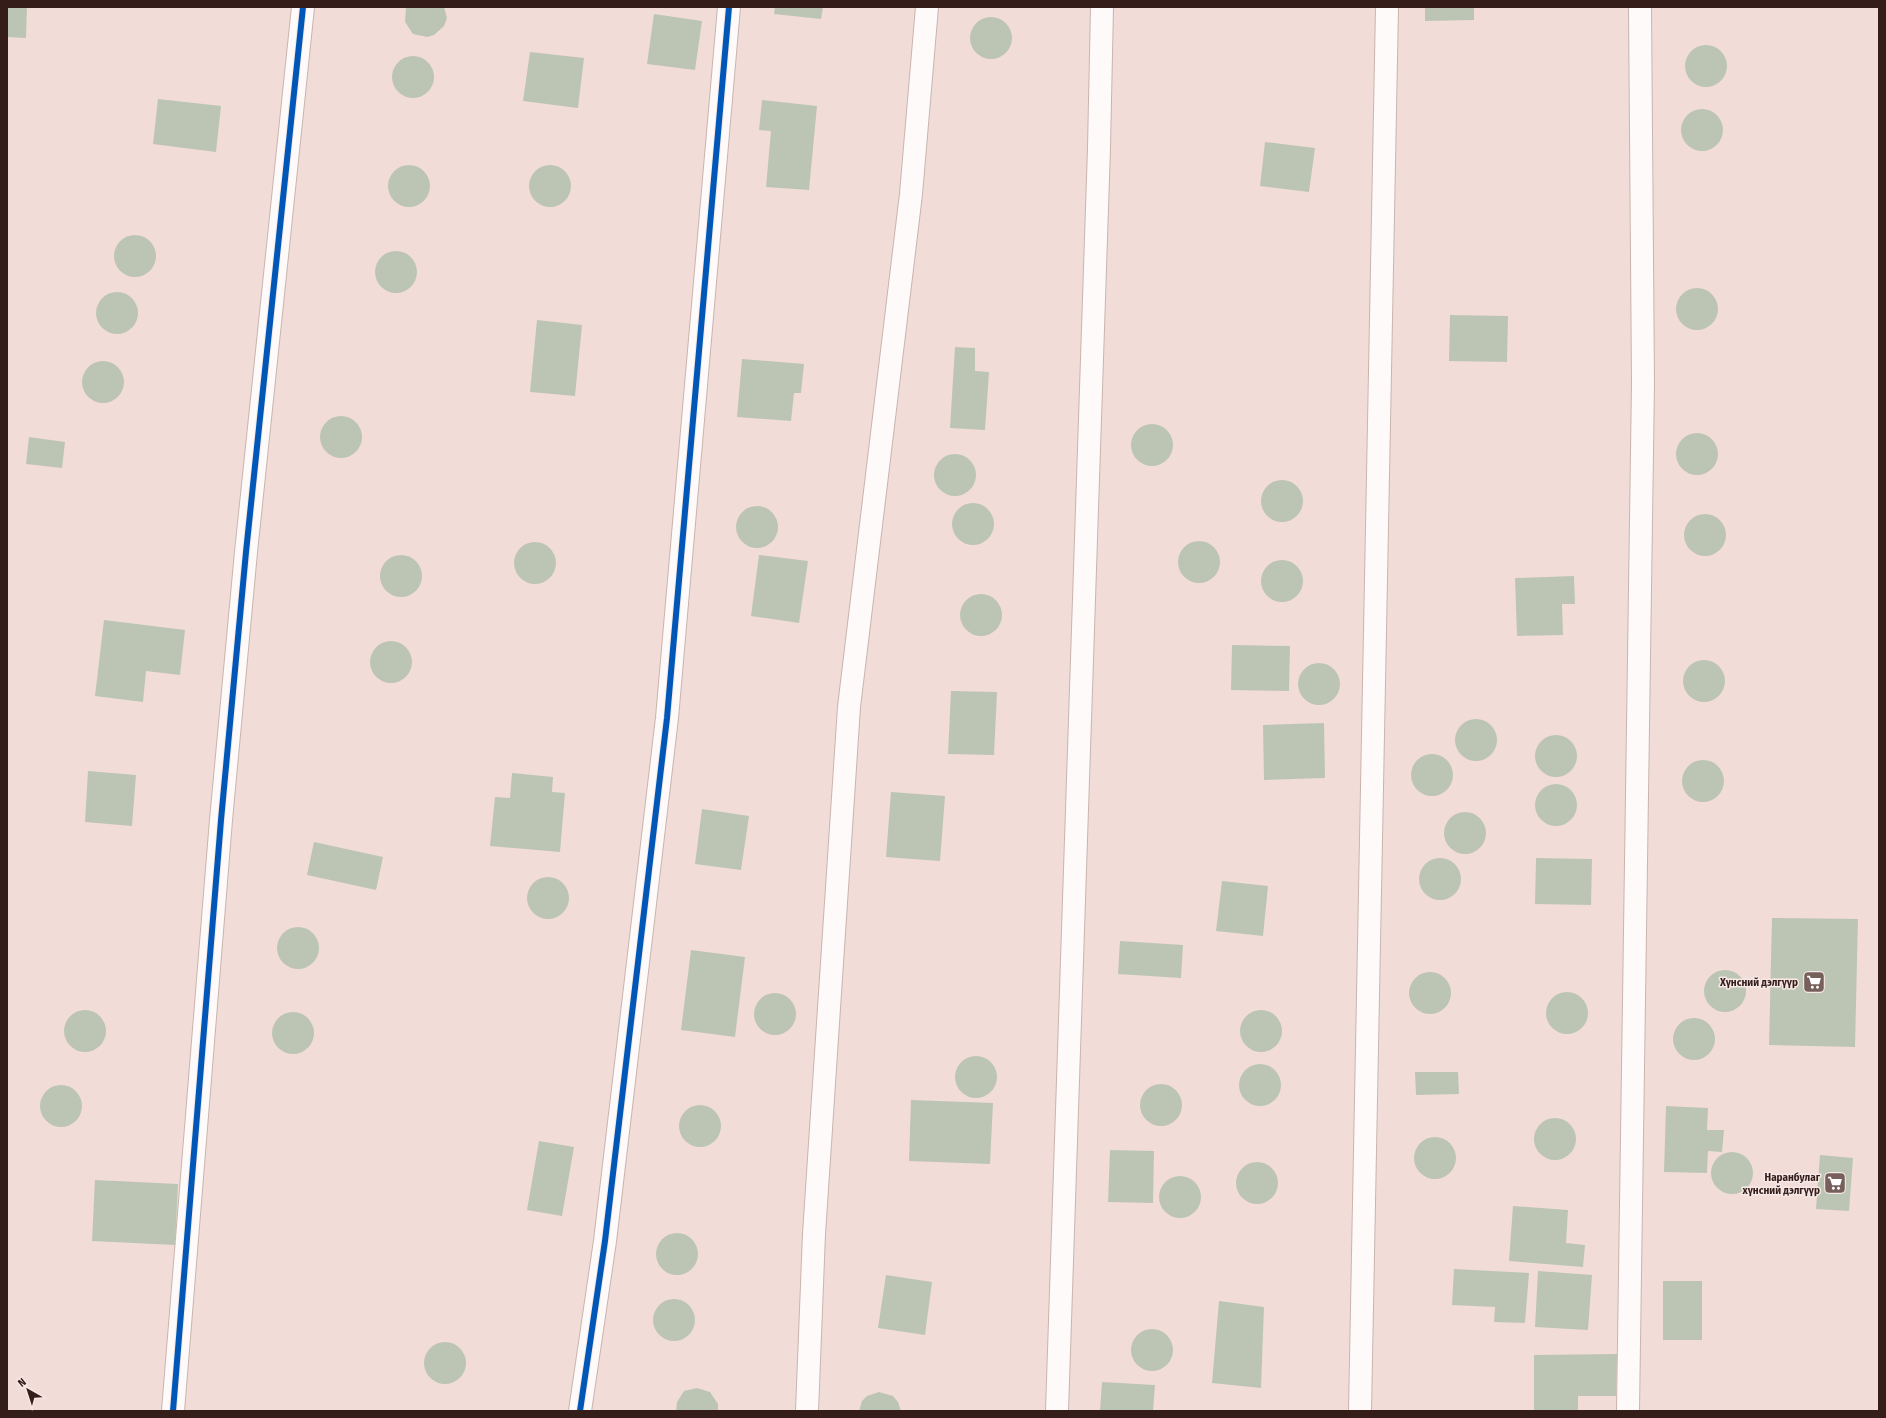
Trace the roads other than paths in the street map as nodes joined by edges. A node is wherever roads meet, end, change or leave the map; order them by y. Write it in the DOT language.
graph roads {
  1 [pos="303,7"];
  2 [pos="729,7"];
  3 [pos="927,7"];
  4 [pos="1102,7"];
  5 [pos="1387,7"];
  6 [pos="1640,7"];
  7 [pos="172,1411"];
  8 [pos="580,1411"];
  9 [pos="808,1411"];
  10 [pos="1057,1411"];
  11 [pos="1360,1411"];
  12 [pos="1628,1411"];
  1 -- 7 [label="street"];
  2 -- 8 [label="street"];
  3 -- 9 [label="street"];
  4 -- 10 [label="street"];
  5 -- 11 [label="street"];
  6 -- 12 [label="street"];
}
